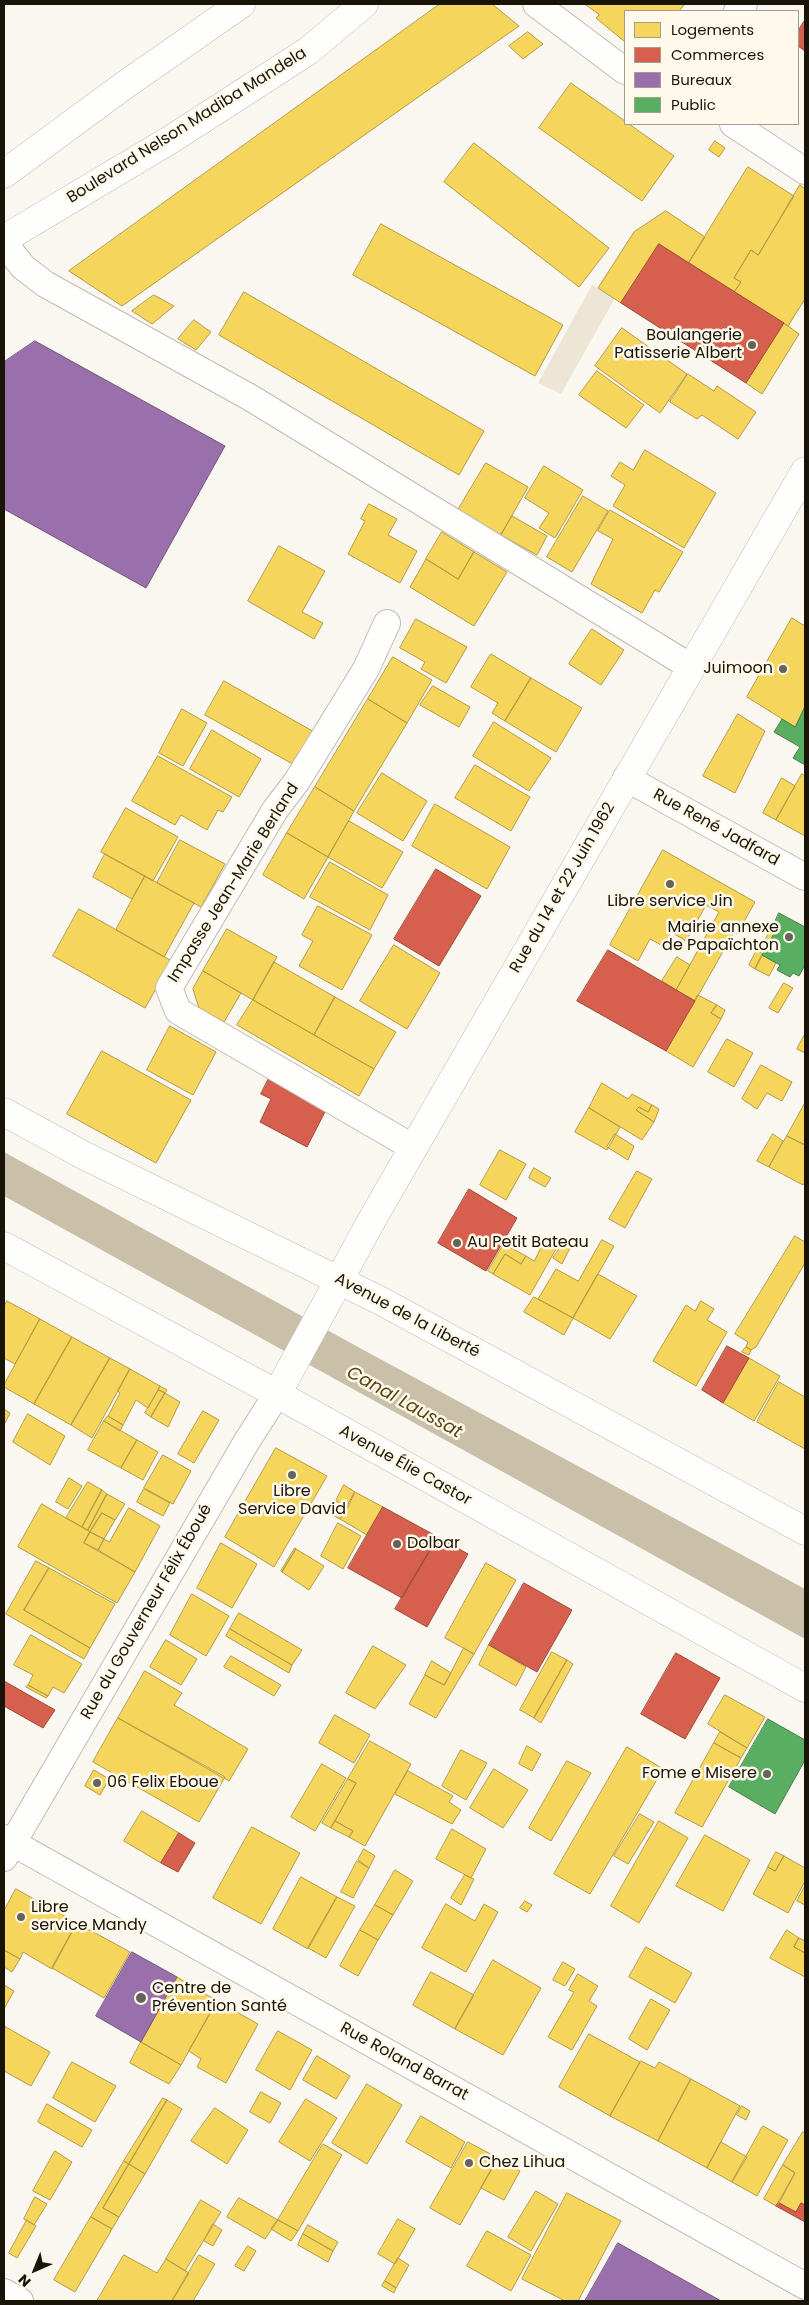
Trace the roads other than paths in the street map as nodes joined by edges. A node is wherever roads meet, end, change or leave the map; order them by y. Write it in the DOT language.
graph roads {
  1 [pos="241,4"];
  2 [pos="364,4"];
  3 [pos="536,4"];
  4 [pos="624,70"];
  5 [pos="735,125"];
  6 [pos="805,171"];
  7 [pos="4,174"];
  8 [pos="4,238"];
  9 [pos="4,243"];
  10 [pos="805,472"];
  11 [pos="387,623"];
  12 [pos="691,667"];
  13 [pos="626,778"];
  14 [pos="805,878"];
  15 [pos="4,1112"];
  16 [pos="414,1148"];
  17 [pos="4,1246"];
  18 [pos="339,1280"];
  19 [pos="292,1366"];
  20 [pos="277,1394"];
  21 [pos="805,1531"];
  22 [pos="805,1688"];
  23 [pos="6,1846"];
  24 [pos="805,2286"];
  25 [pos="4,2292"];
  26 [pos="20,2301"];
  1 -- 7 [label="street"];
  2 -- 8 [label="street, Boulevard Nelson Madiba Mandela"];
  3 -- 4 [label="street"];
  5 -- 6 [label="street"];
  9 -- 12 [label="street"];
  10 -- 12 [label="street, Rue du 14 et 22 Juin 1962"];
  11 -- 16 [label="street, Impasse Jean-Marie Berland"];
  12 -- 13 [label="street, Rue du 14 et 22 Juin 1962"];
  13 -- 14 [label="street, Rue René Jadfard"];
  13 -- 16 [label="street, Rue du 14 et 22 Juin 1962"];
  15 -- 18 [label="street, Avenue de la Liberté"];
  16 -- 18 [label="street, Rue du 14 et 22 Juin 1962"];
  17 -- 20 [label="street, Avenue Élie Castor"];
  18 -- 19 [label="street, Rue du 14 et 22 Juin 1962"];
  18 -- 21 [label="street, Avenue de la Liberté"];
  19 -- 20 [label="street, Rue du Gouverneur Félix Éboué"];
  20 -- 22 [label="street, Avenue Élie Castor"];
  20 -- 23 [label="street, Rue du Gouverneur Félix Éboué"];
  23 -- 24 [label="street, Rue Roland Barrat"];
  25 -- 26 [label="street"];
}
